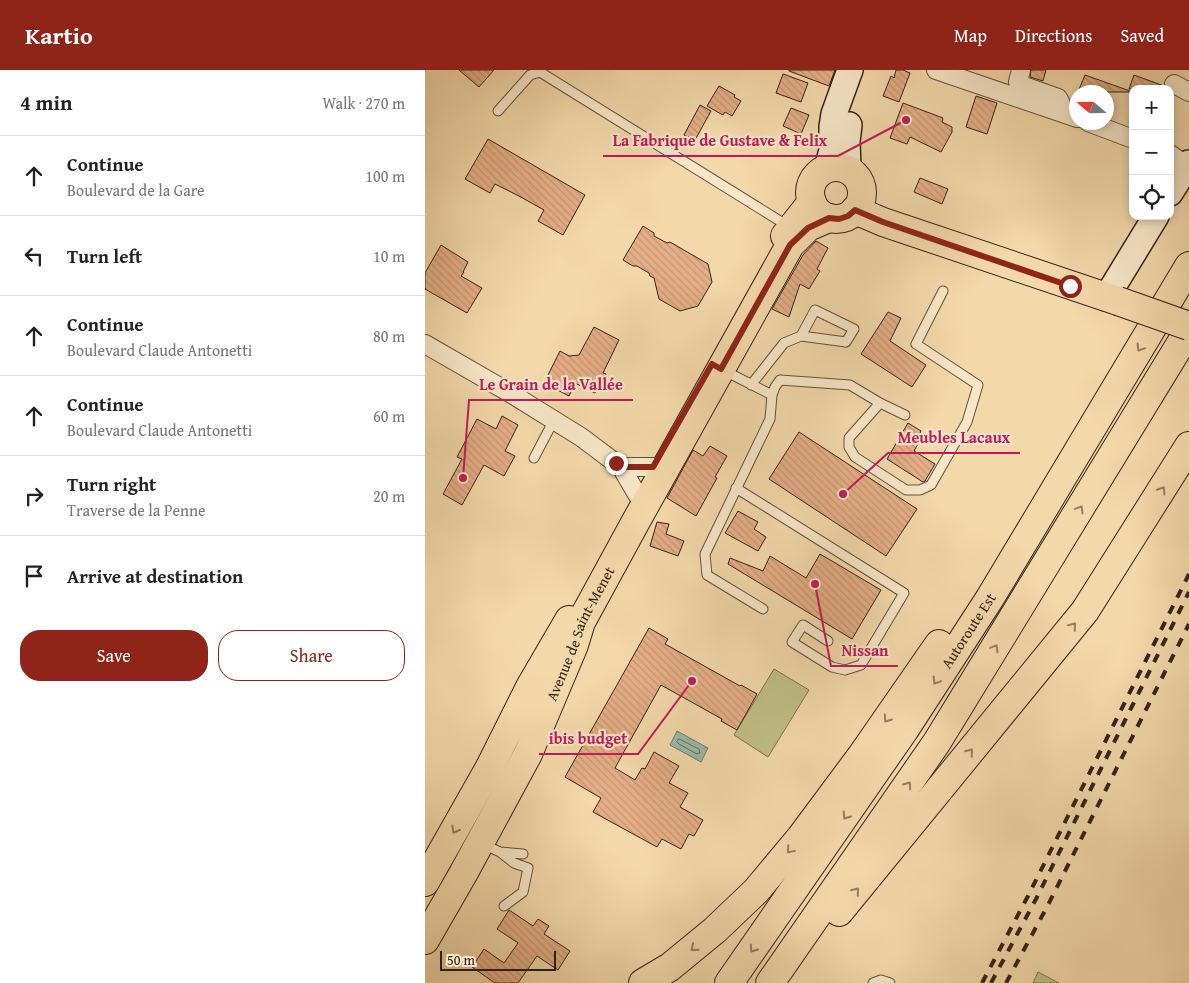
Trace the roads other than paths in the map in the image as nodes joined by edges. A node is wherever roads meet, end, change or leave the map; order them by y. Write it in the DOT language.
graph roads {
  1 [pos="850,70"];
  2 [pos="865,70"];
  3 [pos="936,70"];
  4 [pos="1021,70"];
  5 [pos="498,111"];
  6 [pos="1059,112"];
  7 [pos="1069,115"];
  8 [pos="1109,130"];
  9 [pos="1129,137"];
  10 [pos="1182,161"];
  11 [pos="837,169"];
  12 [pos="1174,182"];
  13 [pos="821,210"];
  14 [pos="855,210"];
  15 [pos="1154,220"];
  16 [pos="791,227"];
  17 [pos="1189,266"];
  18 [pos="943,290"];
  19 [pos="1112,300"];
  20 [pos="1189,328"];
  21 [pos="801,336"];
  22 [pos="425,344"];
  23 [pos="716,366"];
  24 [pos="1124,375"];
  25 [pos="751,385"];
  26 [pos="772,395"];
  27 [pos="880,404"];
  28 [pos="905,416"];
  29 [pos="554,420"];
  30 [pos="1189,446"];
  31 [pos="534,458"];
  32 [pos="621,467"];
  33 [pos="653,467"];
  34 [pos="736,488"];
  35 [pos="639,505"];
  36 [pos="763,609"];
  37 [pos="581,622"];
  38 [pos="828,641"];
  39 [pos="490,847"];
  40 [pos="523,854"];
  41 [pos="425,882"];
  42 [pos="504,906"];
  43 [pos="430,910"];
  44 [pos="425,940"];
  45 [pos="643,983"];
  46 [pos="729,983"];
  47 [pos="770,983"];
  48 [pos="781,983"];
  49 [pos="873,983"];
  50 [pos="890,983"];
  1 -- 11 [label="main road"];
  2 -- 11 [label="main road"];
  3 -- 6 [label="street"];
  4 -- 6 [label="street"];
  5 -- 16 [label="lane"];
  6 -- 7 [label="street"];
  8 -- 9 [label="street"];
  10 -- 12 [label="main road"];
  11 -- 13 [label="main road"];
  11 -- 14 [label="main road"];
  13 -- 14 [label="main road"];
  13 -- 16 [label="main road"];
  13 -- 23 [label="main road"];
  14 -- 19 [label="main road"];
  15 -- 19 [label="main road"];
  16 -- 23 [label="main road"];
  17 -- 24 [label="main road, Autoroute Est, one-way"];
  18 -- 27 [label="lane"];
  19 -- 20 [label="main road, bridge"];
  47 -- 20 [label="main road, Autoroute Est, one-way"];
  21 -- 21 [label="lane"];
  21 -- 25 [label="lane"];
  22 -- 29 [label="street"];
  23 -- 25 [label="lane"];
  23 -- 33 [label="main road"];
  23 -- 35 [label="main road"];
  24 -- 45 [label="main road, one-way"];
  24 -- 46 [label="main road, Autoroute Est, one-way"];
  25 -- 26 [label="lane"];
  26 -- 27 [label="lane"];
  26 -- 34 [label="lane"];
  27 -- 28 [label="lane"];
  29 -- 31 [label="lane"];
  29 -- 32 [label="street"];
  48 -- 30 [label="main road, one-way"];
  32 -- 33 [label="street"];
  32 -- 35 [label="street"];
  33 -- 35 [label="main road"];
  34 -- 36 [label="lane"];
  34 -- 38 [label="lane"];
  35 -- 37 [label="main road, Avenue de Saint-Menet"];
  35 -- 41 [label="main road, Avenue de Saint-Menet, one-way"];
  37 -- 39 [label="main road, Avenue de Saint-Menet"];
  37 -- 43 [label="main road"];
  39 -- 40 [label="lane"];
  39 -- 42 [label="lane"];
  39 -- 44 [label="main road, Avenue de Saint-Menet"];
  49 -- 50 [label="lane"];
}
